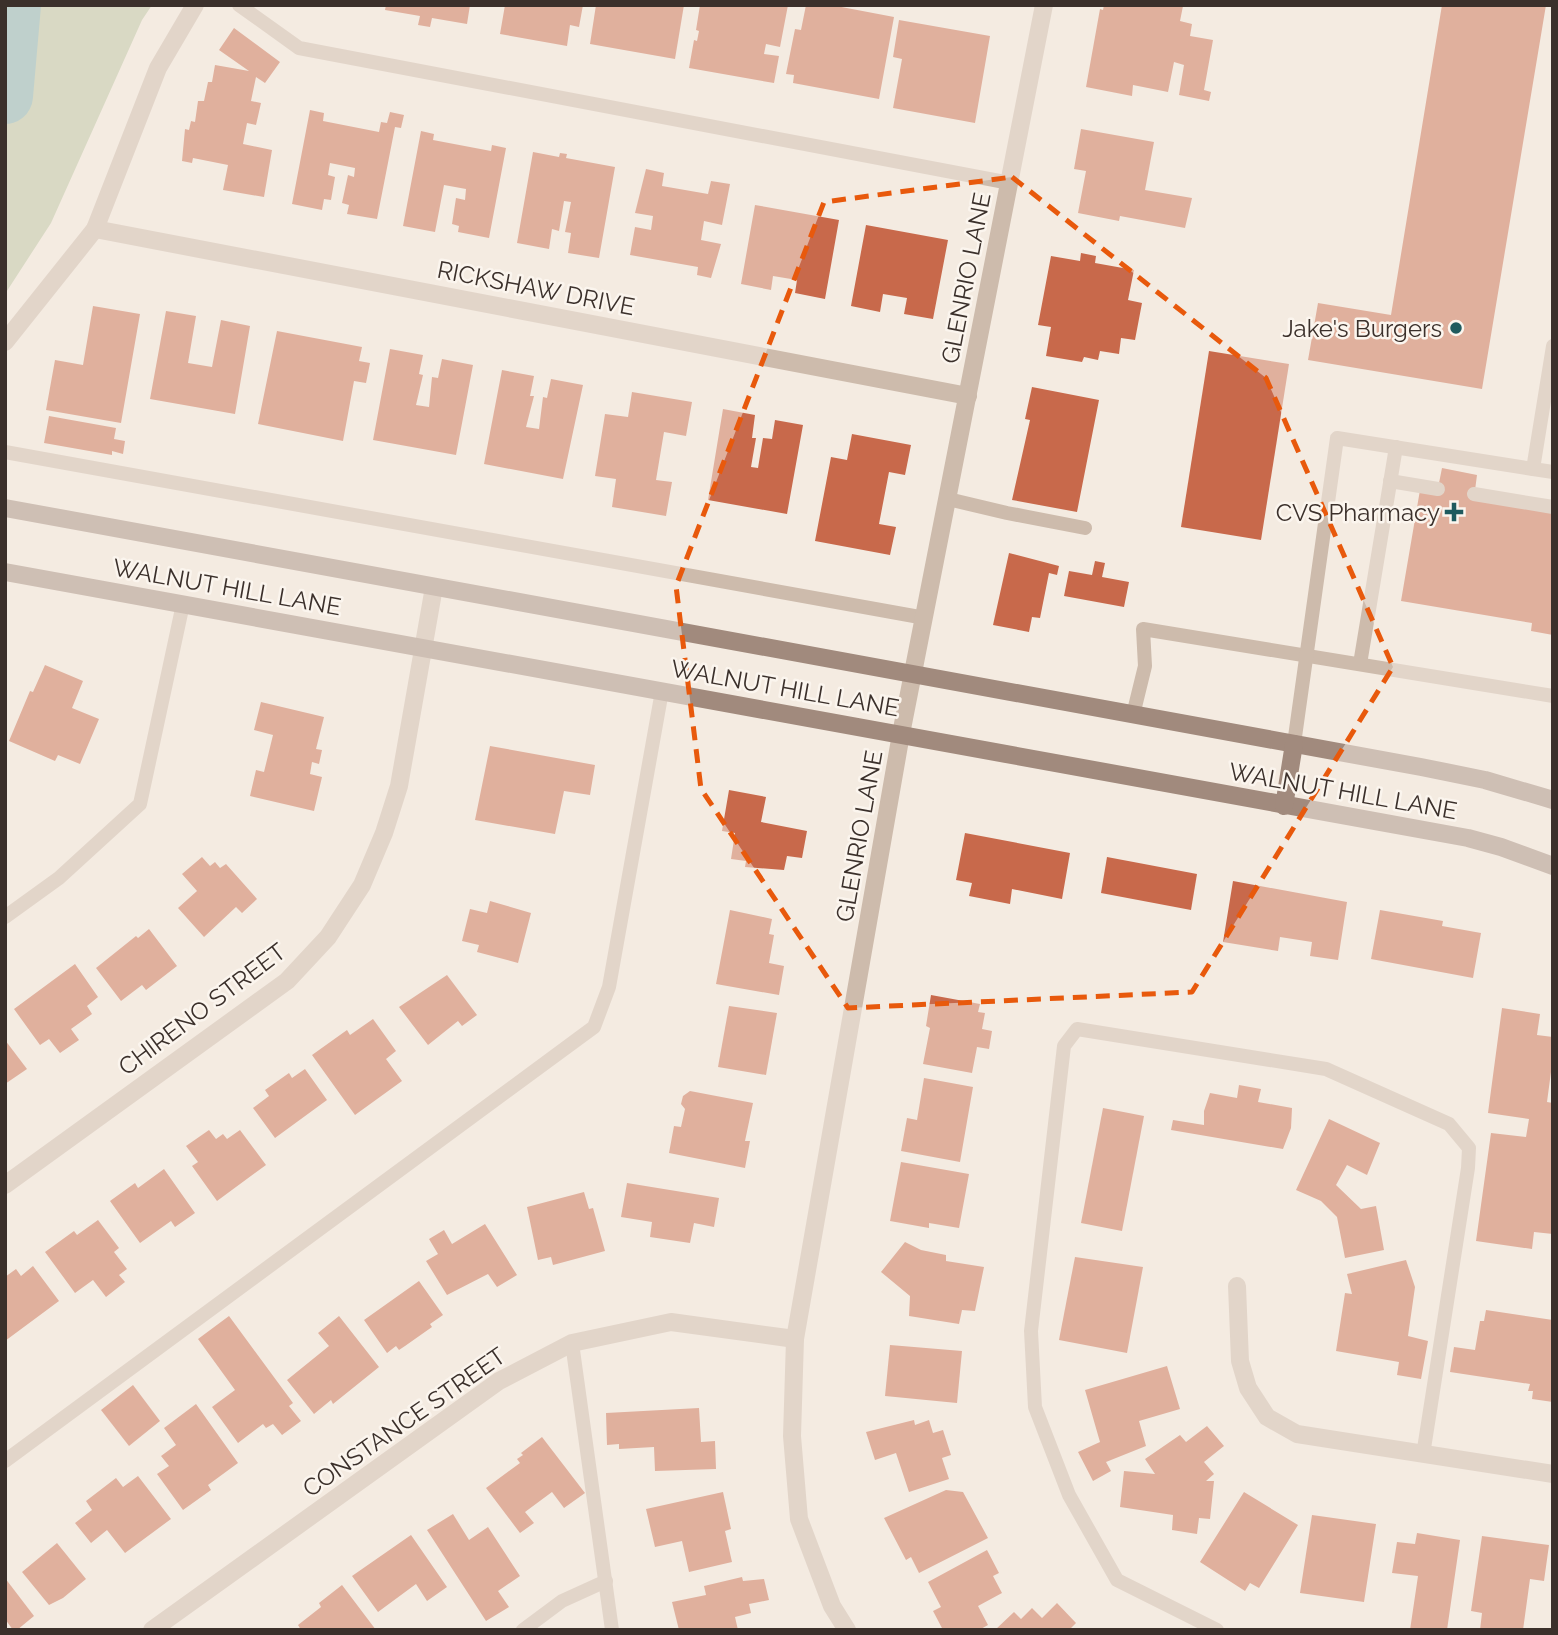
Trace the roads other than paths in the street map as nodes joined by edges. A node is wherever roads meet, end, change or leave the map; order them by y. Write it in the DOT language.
graph roads {
  1 [pos="195,5"];
  2 [pos="239,5"];
  3 [pos="1044,5"];
  4 [pos="1010,183"];
  5 [pos="95,229"];
  6 [pos="5,342"];
  7 [pos="1553,346"];
  8 [pos="968,396"];
  9 [pos="1395,447"];
  10 [pos="5,452"];
  11 [pos="1533,469"];
  12 [pos="1553,472"];
  13 [pos="1390,481"];
  14 [pos="1438,489"];
  15 [pos="1474,494"];
  16 [pos="948,499"];
  17 [pos="1553,507"];
  18 [pos="5,508"];
  19 [pos="1085,528"];
  20 [pos="5,572"];
  21 [pos="434,587"];
  22 [pos="183,604"];
  23 [pos="925,618"];
  24 [pos="425,648"];
  25 [pos="1306,656"];
  26 [pos="1360,664"];
  27 [pos="914,675"];
  28 [pos="662,691"];
  29 [pos="1553,696"];
  30 [pos="1133,715"];
  31 [pos="901,734"];
  32 [pos="1294,744"];
  33 [pos="1553,800"];
  34 [pos="1284,806"];
  35 [pos="1553,866"];
  36 [pos="5,916"];
  37 [pos="5,1185"];
  38 [pos="1237,1286"];
  39 [pos="795,1339"];
  40 [pos="572,1343"];
  41 [pos="1423,1455"];
  42 [pos="5,1461"];
  43 [pos="1553,1474"];
  44 [pos="606,1581"];
  45 [pos="152,1630"];
  46 [pos="523,1630"];
  47 [pos="612,1630"];
  48 [pos="847,1630"];
  49 [pos="1217,1630"];
  1 -- 5 [label="street"];
  2 -- 4 [label="lane"];
  3 -- 4 [label="street, GLENRIO LANE"];
  4 -- 8 [label="street, GLENRIO LANE"];
  5 -- 6 [label="street"];
  5 -- 8 [label="street, RICKSHAW DRIVE"];
  7 -- 11 [label="lane"];
  8 -- 16 [label="street, GLENRIO LANE"];
  9 -- 11 [label="lane"];
  9 -- 13 [label="lane"];
  9 -- 25 [label="lane"];
  10 -- 23 [label="lane"];
  11 -- 12 [label="lane"];
  13 -- 14 [label="lane"];
  13 -- 26 [label="lane"];
  15 -- 17 [label="lane"];
  16 -- 19 [label="lane"];
  16 -- 23 [label="street, GLENRIO LANE"];
  18 -- 21 [label="main road, WALNUT HILL LANE"];
  20 -- 22 [label="main road, WALNUT HILL LANE"];
  21 -- 24 [label="street, CHIRENO STREET"];
  21 -- 27 [label="main road, WALNUT HILL LANE"];
  22 -- 24 [label="main road, WALNUT HILL LANE"];
  22 -- 36 [label="lane"];
  23 -- 27 [label="street, GLENRIO LANE"];
  24 -- 28 [label="main road, WALNUT HILL LANE"];
  24 -- 37 [label="street, CHIRENO STREET"];
  25 -- 26 [label="lane"];
  25 -- 30 [label="lane"];
  25 -- 32 [label="lane"];
  26 -- 29 [label="lane"];
  27 -- 30 [label="main road, WALNUT HILL LANE"];
  27 -- 31 [label="street, GLENRIO LANE"];
  28 -- 31 [label="main road, WALNUT HILL LANE"];
  28 -- 42 [label="lane"];
  30 -- 32 [label="main road, WALNUT HILL LANE"];
  31 -- 34 [label="main road, WALNUT HILL LANE"];
  31 -- 39 [label="street, GLENRIO LANE"];
  32 -- 33 [label="main road, WALNUT HILL LANE"];
  32 -- 34 [label="main road"];
  34 -- 35 [label="main road, WALNUT HILL LANE"];
  38 -- 41 [label="street"];
  39 -- 40 [label="street, CONSTANCE STREET"];
  39 -- 48 [label="street, GLENRIO LANE"];
  40 -- 44 [label="lane"];
  40 -- 45 [label="street, CONSTANCE STREET"];
  41 -- 43 [label="street"];
  41 -- 49 [label="lane"];
  44 -- 46 [label="lane"];
  44 -- 47 [label="lane"];
}
